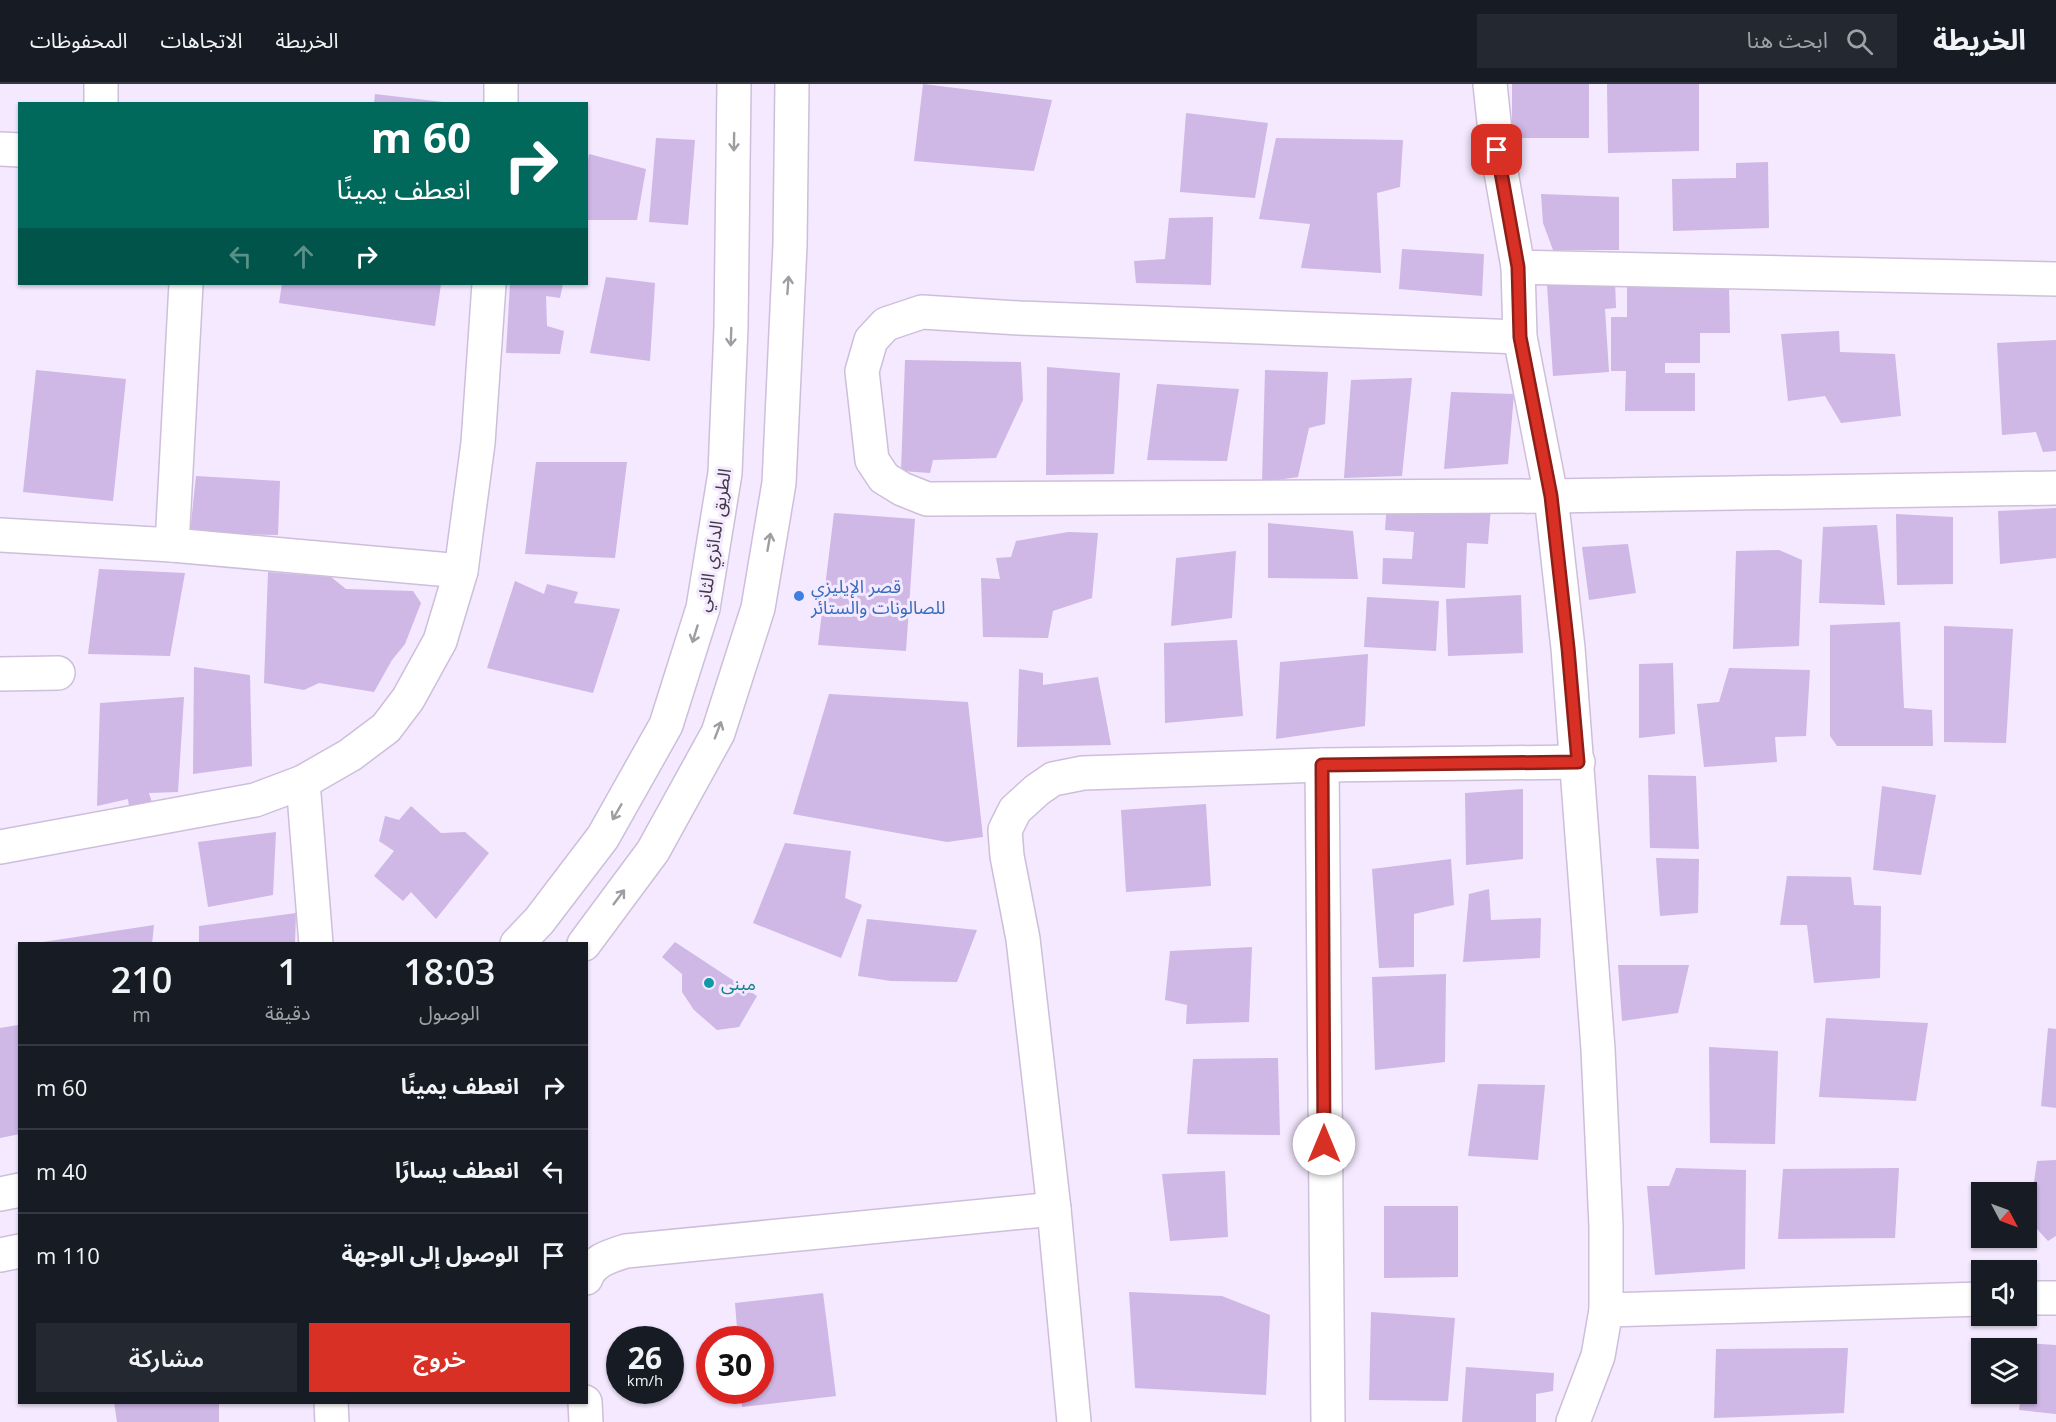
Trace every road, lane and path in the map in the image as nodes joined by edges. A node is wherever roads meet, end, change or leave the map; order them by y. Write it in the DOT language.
graph roads {
  1 [pos="101,84"];
  2 [pos="501,84"];
  3 [pos="734,84"];
  4 [pos="792,84"];
  5 [pos="1490,84"];
  6 [pos="100,102"];
  7 [pos="501,102"];
  8 [pos="0,149"];
  9 [pos="18,150"];
  10 [pos="1518,267"];
  11 [pos="2056,279"];
  12 [pos="186,285"];
  13 [pos="489,285"];
  14 [pos="1520,337"];
  15 [pos="2056,488"];
  16 [pos="1551,496"];
  17 [pos="0,535"];
  18 [pos="172,545"];
  19 [pos="461,570"];
  20 [pos="58,673"];
  21 [pos="0,674"];
  22 [pos="1578,762"];
  23 [pos="1322,765"];
  24 [pos="303,782"];
  25 [pos="0,847"];
  26 [pos="316,942"];
  27 [pos="519,942"];
  28 [pos="585,942"];
  29 [pos="18,1190"];
  30 [pos="0,1194"];
  31 [pos="1054,1209"];
  32 [pos="18,1251"];
  33 [pos="0,1255"];
  34 [pos="588,1273"];
  35 [pos="2037,1298"];
  36 [pos="2056,1298"];
  37 [pos="1971,1299"];
  38 [pos="1606,1310"];
  39 [pos="331,1404"];
  40 [pos="585,1404"];
  41 [pos="332,1422"];
  42 [pos="586,1422"];
  43 [pos="1074,1422"];
  44 [pos="1328,1422"];
  45 [pos="1573,1422"];
  1 -- 6 [label="street"];
  2 -- 7 [label="street"];
  3 -- 27 [label="street, الطريق الدائري الثاني, one-way"];
  28 -- 4 [label="street, one-way"];
  5 -- 10 [label="street"];
  8 -- 9 [label="street"];
  10 -- 11 [label="street"];
  10 -- 14 [label="street"];
  12 -- 18 [label="street"];
  13 -- 19 [label="street"];
  14 -- 16 [label="street"];
  14 -- 16 [label="street"];
  15 -- 16 [label="street"];
  16 -- 22 [label="street"];
  17 -- 18 [label="street"];
  18 -- 19 [label="street"];
  19 -- 24 [label="street"];
  20 -- 21 [label="street"];
  22 -- 23 [label="street"];
  22 -- 38 [label="street"];
  23 -- 31 [label="street"];
  23 -- 44 [label="street"];
  24 -- 25 [label="street"];
  24 -- 26 [label="street"];
  29 -- 30 [label="street"];
  31 -- 34 [label="street"];
  31 -- 43 [label="street"];
  32 -- 33 [label="street"];
  35 -- 36 [label="street"];
  37 -- 38 [label="street"];
  38 -- 45 [label="street"];
  39 -- 41 [label="street"];
  40 -- 42 [label="street"];
}
